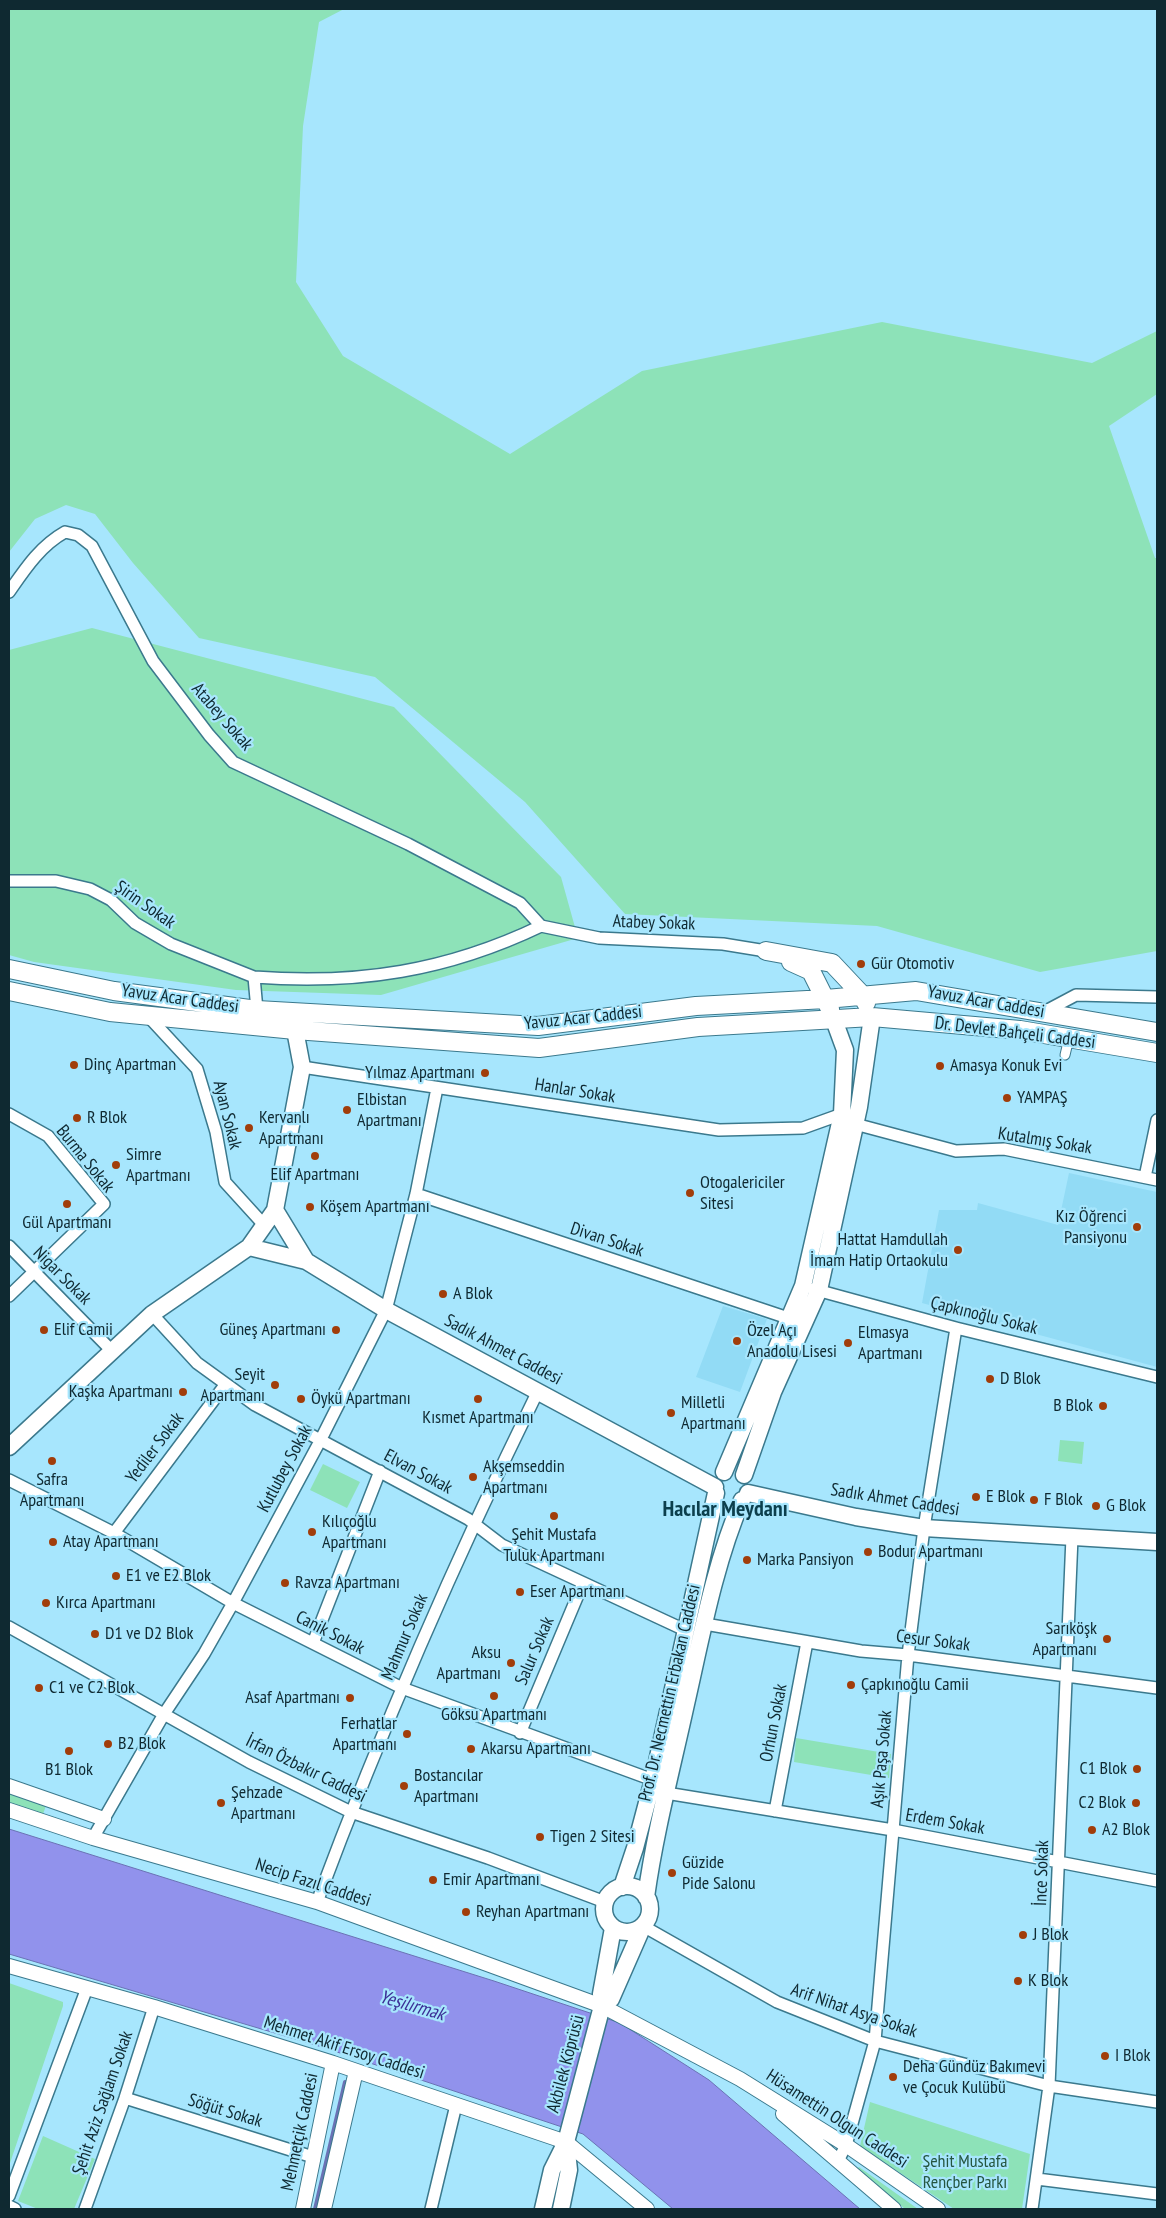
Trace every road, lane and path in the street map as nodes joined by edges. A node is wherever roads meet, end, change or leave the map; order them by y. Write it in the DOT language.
graph roads {
  1 [pos="9,592"];
  2 [pos="9,881"];
  3 [pos="542,926"];
  4 [pos="766,951"];
  5 [pos="9,969"];
  6 [pos="254,977"];
  7 [pos="9,991"];
  8 [pos="863,996"];
  9 [pos="1157,997"];
  10 [pos="826,999"];
  11 [pos="257,1010"];
  12 [pos="1044,1012"];
  13 [pos="147,1015"];
  14 [pos="872,1017"];
  15 [pos="834,1020"];
  16 [pos="296,1030"];
  17 [pos="1157,1032"];
  18 [pos="1069,1038"];
  19 [pos="1157,1053"];
  20 [pos="1065,1055"];
  21 [pos="302,1067"];
  22 [pos="437,1088"];
  23 [pos="9,1114"];
  24 [pos="842,1114"];
  25 [pos="1157,1120"];
  26 [pos="855,1124"];
  27 [pos="1146,1177"];
  28 [pos="1157,1180"];
  29 [pos="416,1194"];
  30 [pos="275,1210"];
  31 [pos="265,1226"];
  32 [pos="9,1246"];
  33 [pos="249,1247"];
  34 [pos="306,1261"];
  35 [pos="34,1273"];
  36 [pos="803,1286"];
  37 [pos="819,1290"];
  38 [pos="9,1296"];
  39 [pos="386,1310"];
  40 [pos="152,1314"];
  41 [pos="788,1318"];
  42 [pos="956,1328"];
  43 [pos="111,1350"];
  44 [pos="1157,1377"];
  45 [pos="225,1385"];
  46 [pos="538,1391"];
  47 [pos="320,1441"];
  48 [pos="9,1447"];
  49 [pos="380,1471"];
  50 [pos="744,1475"];
  51 [pos="9,1480"];
  52 [pos="719,1481"];
  53 [pos="745,1497"];
  54 [pos="474,1522"];
  55 [pos="924,1528"];
  56 [pos="114,1533"];
  57 [pos="1072,1537"];
  58 [pos="1157,1542"];
  59 [pos="583,1583"];
  60 [pos="233,1603"];
  61 [pos="705,1624"];
  62 [pos="9,1627"];
  63 [pos="687,1631"];
  64 [pos="807,1642"];
  65 [pos="313,1643"];
  66 [pos="908,1655"];
  67 [pos="1065,1675"];
  68 [pos="402,1688"];
  69 [pos="1157,1688"];
  70 [pos="164,1714"];
  71 [pos="520,1733"];
  72 [pos="652,1780"];
  73 [pos="9,1786"];
  74 [pos="666,1793"];
  75 [pos="9,1810"];
  76 [pos="775,1811"];
  77 [pos="351,1812"];
  78 [pos="104,1819"];
  79 [pos="893,1830"];
  80 [pos="93,1838"];
  81 [pos="1060,1862"];
  82 [pos="1157,1880"];
  83 [pos="622,1887"];
  84 [pos="646,1897"];
  85 [pos="317,1902"];
  86 [pos="606,1902"];
  87 [pos="643,1926"];
  88 [pos="613,1928"];
  89 [pos="9,1966"];
  90 [pos="87,1988"];
  91 [pos="154,2007"];
  92 [pos="601,2010"];
  93 [pos="875,2041"];
  94 [pos="333,2063"];
  95 [pos="356,2071"];
  96 [pos="740,2079"];
  97 [pos="1049,2086"];
  98 [pos="125,2098"];
  99 [pos="1157,2102"];
  100 [pos="456,2105"];
  101 [pos="568,2137"];
  102 [pos="846,2145"];
  103 [pos="314,2157"];
  104 [pos="838,2161"];
  105 [pos="1037,2179"];
  106 [pos="1157,2194"];
  107 [pos="9,2196"];
  108 [pos="9,2206"];
  109 [pos="16,2209"];
  110 [pos="85,2209"];
  111 [pos="303,2209"];
  112 [pos="324,2209"];
  113 [pos="432,2209"];
  114 [pos="543,2209"];
  115 [pos="561,2209"];
  116 [pos="647,2209"];
  117 [pos="894,2209"];
  118 [pos="938,2209"];
  119 [pos="1032,2209"];
  1 -- 3 [label="street, Atabey Sokak"];
  2 -- 6 [label="street, Şirin Sokak"];
  3 -- 4 [label="street, Atabey Sokak"];
  3 -- 6 [label="street"];
  4 -- 8 [label="main road"];
  4 -- 10 [label="main road"];
  5 -- 11 [label="main road, Yavuz Acar Caddesi"];
  6 -- 11 [label="street"];
  7 -- 13 [label="main road, Yavuz Acar Caddesi"];
  8 -- 10 [label="main road, Yavuz Acar Caddesi"];
  8 -- 12 [label="main road, Yavuz Acar Caddesi"];
  8 -- 14 [label="main road"];
  9 -- 12 [label="street"];
  10 -- 11 [label="main road, Yavuz Acar Caddesi"];
  10 -- 15 [label="main road"];
  12 -- 17 [label="main road, Yavuz Acar Caddesi"];
  13 -- 16 [label="main road, Yavuz Acar Caddesi"];
  13 -- 31 [label="street, Ayan Sokak"];
  14 -- 15 [label="main road, Yavuz Acar Caddesi"];
  14 -- 18 [label="main road, Dr. Devlet Bahçeli Caddesi"];
  14 -- 26 [label="main road"];
  15 -- 16 [label="main road, Yavuz Acar Caddesi"];
  15 -- 24 [label="main road, Prof. Dr. Necmettin Erbakan Caddesi"];
  16 -- 21 [label="main road"];
  18 -- 19 [label="main road, Dr. Devlet Bahçeli Caddesi"];
  18 -- 20 [label="street"];
  21 -- 22 [label="street, Hanlar Sokak"];
  21 -- 30 [label="main road"];
  22 -- 24 [label="street, Hanlar Sokak"];
  22 -- 29 [label="street, Kutlubey Sokak"];
  23 -- 35 [label="street, Burma Sokak"];
  24 -- 26 [label="street, Kutalmış Sokak"];
  24 -- 36 [label="main road, Prof. Dr. Necmettin Erbakan Caddesi"];
  25 -- 27 [label="street"];
  26 -- 27 [label="street, Kutalmış Sokak"];
  26 -- 37 [label="main road"];
  27 -- 28 [label="street, Kutalmış Sokak"];
  29 -- 39 [label="street, Kutlubey Sokak"];
  29 -- 41 [label="street, Divan Sokak"];
  30 -- 31 [label="main road"];
  30 -- 34 [label="main road, Sadık Ahmet Caddesi"];
  31 -- 33 [label="main road"];
  32 -- 35 [label="street, Nigar Sokak"];
  33 -- 34 [label="main road, Sadık Ahmet Caddesi"];
  33 -- 40 [label="main road"];
  34 -- 39 [label="main road, Sadık Ahmet Caddesi"];
  35 -- 38 [label="street, Burma Sokak"];
  35 -- 43 [label="street, Nigar Sokak"];
  36 -- 37 [label="street, Çapkınoğlu Sokak"];
  36 -- 41 [label="main road, Prof. Dr. Necmettin Erbakan Caddesi"];
  37 -- 42 [label="street, Çapkınoğlu Sokak"];
  37 -- 50 [label="main road"];
  39 -- 46 [label="main road, Sadık Ahmet Caddesi"];
  39 -- 47 [label="street, Kutlubey Sokak"];
  40 -- 43 [label="main road"];
  40 -- 45 [label="street, Elvan Sokak"];
  41 -- 52 [label="main road, Prof. Dr. Necmettin Erbakan Caddesi"];
  42 -- 44 [label="street, Çapkınoğlu Sokak"];
  42 -- 55 [label="street, Aşık Paşa Sokak"];
  43 -- 48 [label="main road"];
  45 -- 47 [label="street, Elvan Sokak"];
  45 -- 56 [label="street, Yediler Sokak"];
  46 -- 52 [label="main road, Sadık Ahmet Caddesi"];
  46 -- 54 [label="street, Mahmur Sokak"];
  47 -- 49 [label="street, Elvan Sokak"];
  47 -- 60 [label="street, Kutlubey Sokak"];
  49 -- 54 [label="street, Elvan Sokak"];
  49 -- 65 [label="street"];
  50 -- 52 [label="main road"];
  50 -- 53 [label="main road"];
  51 -- 56 [label="street, Canik Sokak"];
  52 -- 53 [label="main road"];
  52 -- 63 [label="main road, Prof. Dr. Necmettin Erbakan Caddesi"];
  53 -- 55 [label="main road, Sadık Ahmet Caddesi"];
  53 -- 61 [label="main road, Prof. Dr. Necmettin Erbakan Caddesi"];
  54 -- 59 [label="street, Elvan Sokak"];
  54 -- 68 [label="street, Mahmur Sokak"];
  55 -- 57 [label="main road, Sadık Ahmet Caddesi"];
  55 -- 66 [label="street, Aşık Paşa Sokak"];
  56 -- 60 [label="street, Canik Sokak"];
  57 -- 58 [label="main road, Sadık Ahmet Caddesi"];
  57 -- 67 [label="street, İnce Sokak"];
  59 -- 63 [label="street, Elvan Sokak"];
  59 -- 71 [label="street, Salur Sokak"];
  60 -- 65 [label="street, Canik Sokak"];
  60 -- 70 [label="street, Kutlubey Sokak"];
  61 -- 64 [label="street, Cesur Sokak"];
  61 -- 74 [label="main road, Prof. Dr. Necmettin Erbakan Caddesi"];
  62 -- 70 [label="street, İrfan Özbakır Caddesi"];
  63 -- 72 [label="main road, Prof. Dr. Necmettin Erbakan Caddesi"];
  64 -- 66 [label="street, Cesur Sokak"];
  64 -- 76 [label="street, Orhun Sokak"];
  65 -- 68 [label="street, Canik Sokak"];
  66 -- 67 [label="street, Cesur Sokak"];
  66 -- 79 [label="street, Aşık Paşa Sokak"];
  67 -- 69 [label="street, Cesur Sokak"];
  67 -- 81 [label="street, İnce Sokak"];
  68 -- 71 [label="street, Canik Sokak"];
  68 -- 77 [label="street, Mahmur Sokak"];
  70 -- 77 [label="street, İrfan Özbakır Caddesi"];
  70 -- 78 [label="street, Kutlubey Sokak"];
  71 -- 72 [label="street, Canik Sokak"];
  72 -- 83 [label="main road, Prof. Dr. Necmettin Erbakan Caddesi"];
  73 -- 78 [label="street"];
  74 -- 76 [label="street, Erdem Sokak"];
  74 -- 84 [label="main road, Prof. Dr. Necmettin Erbakan Caddesi"];
  75 -- 80 [label="street, Necip Fazıl Caddesi"];
  76 -- 79 [label="street, Erdem Sokak"];
  77 -- 85 [label="street, Mahmur Sokak"];
  77 -- 86 [label="street, İrfan Özbakır Caddesi"];
  78 -- 80 [label="street, Kutlubey Sokak"];
  79 -- 81 [label="street, Erdem Sokak"];
  79 -- 93 [label="street, Aşık Paşa Sokak"];
  80 -- 85 [label="street, Necip Fazıl Caddesi"];
  81 -- 82 [label="street, Erdem Sokak"];
  81 -- 97 [label="street, İnce Sokak"];
  83 -- 84 [label="main road"];
  83 -- 86 [label="main road"];
  84 -- 87 [label="main road"];
  85 -- 92 [label="street, Necip Fazıl Caddesi"];
  86 -- 88 [label="main road"];
  87 -- 88 [label="main road"];
  87 -- 92 [label="main road"];
  87 -- 93 [label="street, Arif Nihat Asya Sokak"];
  88 -- 92 [label="main road"];
  89 -- 90 [label="street, Mehmet Akif Ersoy Caddesi"];
  90 -- 91 [label="street, Mehmet Akif Ersoy Caddesi"];
  90 -- 107 [label="street"];
  91 -- 94 [label="street, Mehmet Akif Ersoy Caddesi"];
  91 -- 98 [label="street, Şehit Aziz Sağlam Sokak"];
  92 -- 96 [label="street, Hüsamettin Olgun Caddesi"];
  92 -- 101 [label="main road, Akbilek Köprüsü"];
  93 -- 97 [label="street, Arif Nihat Asya Sokak"];
  93 -- 102 [label="street, Aşık Paşa Sokak"];
  94 -- 95 [label="street, Mehmet Akif Ersoy Caddesi"];
  94 -- 103 [label="street, Mehmetçik Caddesi"];
  95 -- 100 [label="street, Mehmet Akif Ersoy Caddesi"];
  95 -- 112 [label="street"];
  96 -- 102 [label="street, Hüsamettin Olgun Caddesi"];
  96 -- 104 [label="street, Hüsamettin Olgun Caddesi"];
  97 -- 99 [label="street, Arif Nihat Asya Sokak"];
  97 -- 105 [label="street, İnce Sokak"];
  98 -- 103 [label="street, Söğüt Sokak"];
  98 -- 110 [label="street, Şehit Aziz Sağlam Sokak"];
  100 -- 101 [label="street, Mehmet Akif Ersoy Caddesi"];
  100 -- 113 [label="street"];
  101 -- 114 [label="main road"];
  101 -- 115 [label="main road"];
  101 -- 116 [label="street, Mehmet Akif Ersoy Caddesi"];
  102 -- 104 [label="street, Aşık Paşa Sokak"];
  102 -- 118 [label="street, Hüsamettin Olgun Caddesi"];
  103 -- 111 [label="street, Mehmetçik Caddesi"];
  104 -- 117 [label="street, Hüsamettin Olgun Caddesi"];
  105 -- 106 [label="street"];
  105 -- 119 [label="street, İnce Sokak"];
  108 -- 109 [label="street"];
}
